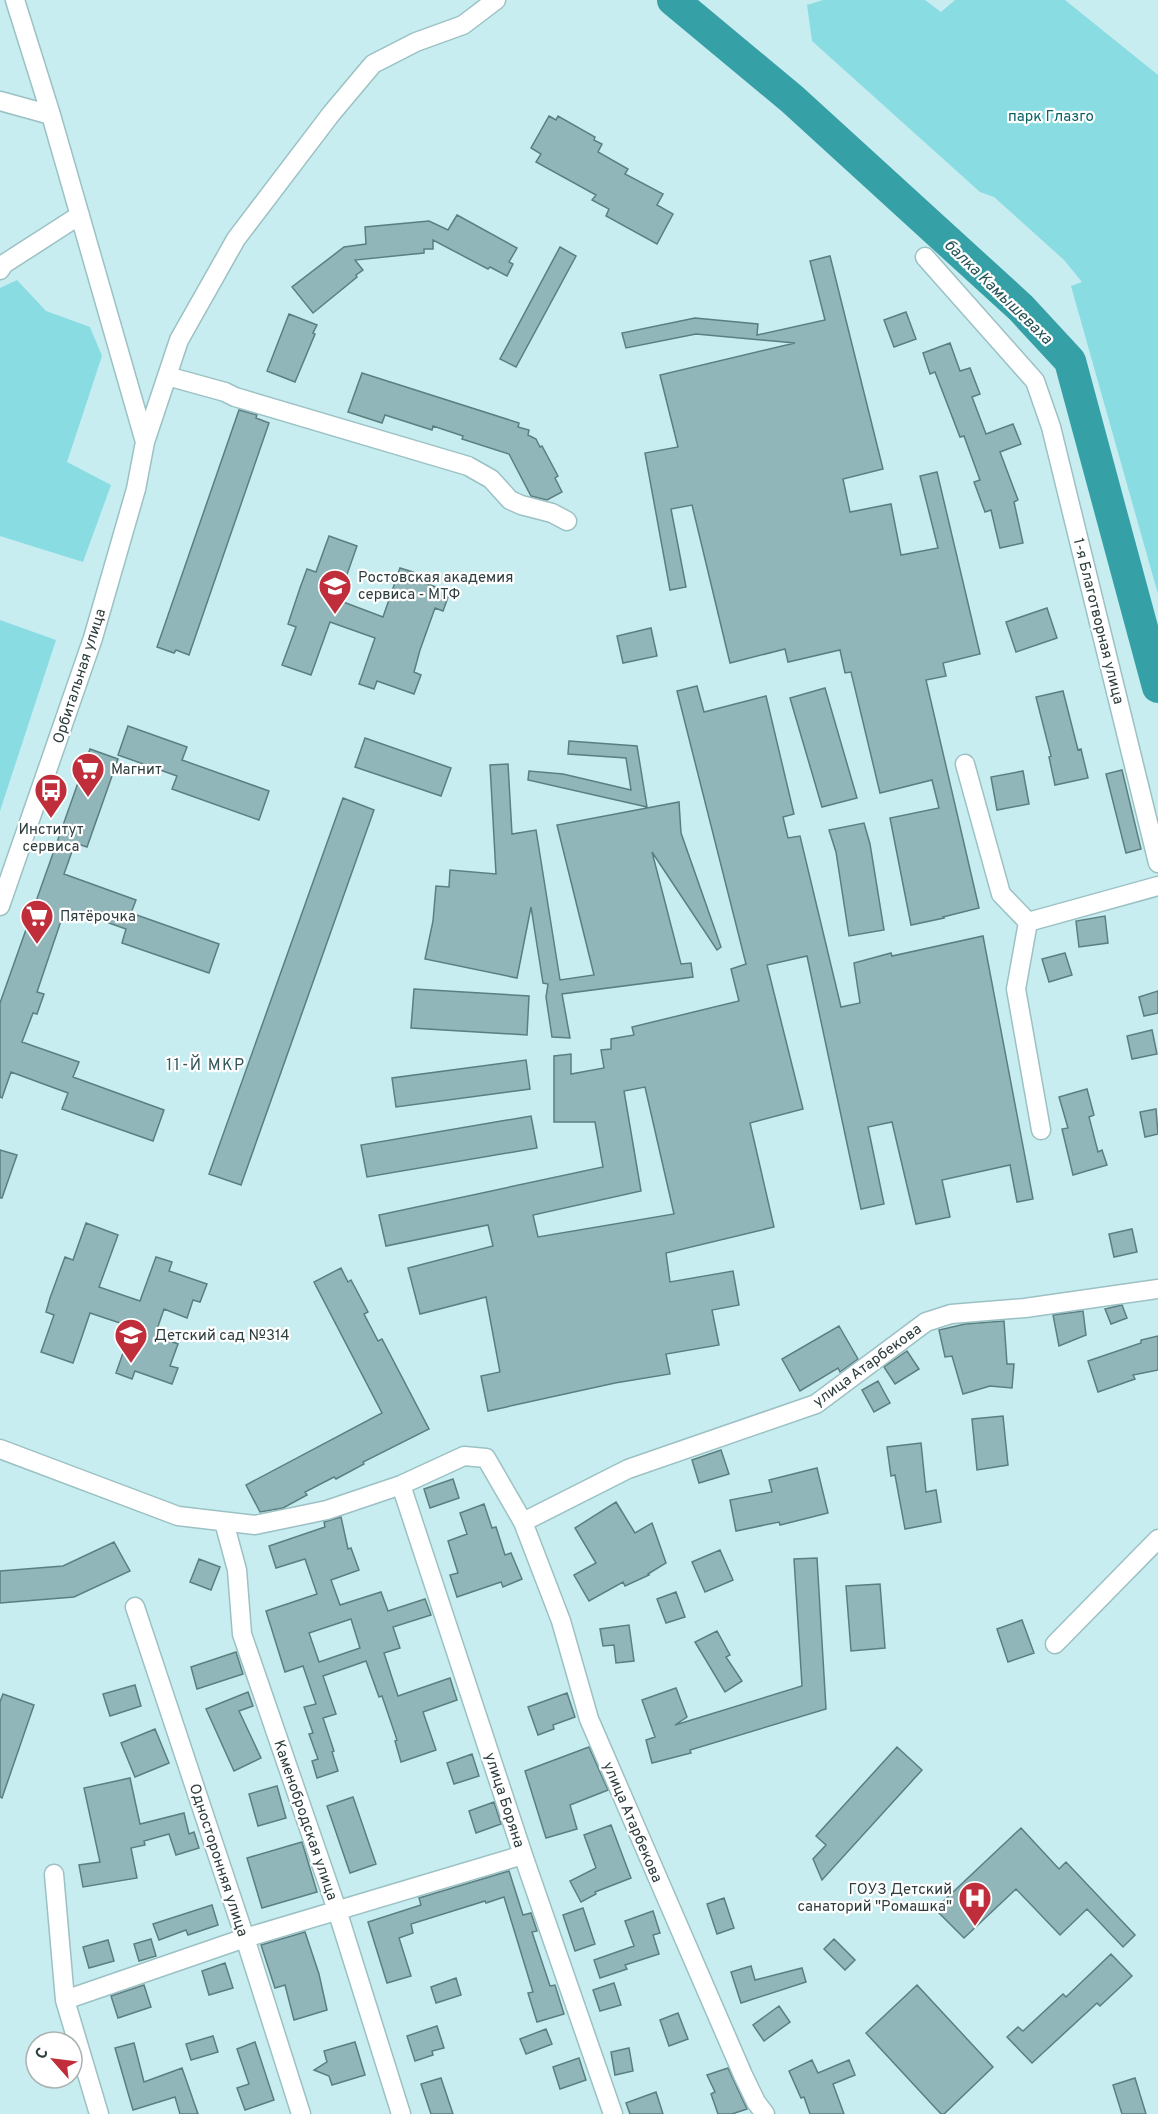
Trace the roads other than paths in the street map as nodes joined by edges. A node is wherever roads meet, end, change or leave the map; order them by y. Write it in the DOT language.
graph roads {
  1 [pos="15,0"];
  2 [pos="494,1"];
  3 [pos="0,102"];
  4 [pos="51,115"];
  5 [pos="80,215"];
  6 [pos="925,257"];
  7 [pos="0,270"];
  8 [pos="167,376"];
  9 [pos="145,442"];
  10 [pos="567,521"];
  11 [pos="965,764"];
  12 [pos="1158,863"];
  13 [pos="1158,886"];
  14 [pos="0,906"];
  15 [pos="1028,922"];
  16 [pos="1041,1130"];
  17 [pos="1158,1289"];
  18 [pos="0,1449"];
  19 [pos="401,1485"];
  20 [pos="224,1522"];
  21 [pos="523,1522"];
  22 [pos="1158,1539"];
  23 [pos="135,1607"];
  24 [pos="1055,1644"];
  25 [pos="523,1855"];
  26 [pos="54,1874"];
  27 [pos="337,1910"];
  28 [pos="245,1938"];
  29 [pos="65,2000"];
  30 [pos="99,2114"];
  31 [pos="301,2114"];
  32 [pos="401,2114"];
  33 [pos="613,2114"];
  34 [pos="765,2114"];
  1 -- 4 [label="street"];
  2 -- 8 [label="street, Орбитальная улица"];
  3 -- 4 [label="street"];
  4 -- 5 [label="street"];
  5 -- 7 [label="street"];
  5 -- 9 [label="street"];
  6 -- 12 [label="street, 1-я Благотворная улица"];
  8 -- 9 [label="street, Орбитальная улица"];
  8 -- 10 [label="street"];
  9 -- 14 [label="street, Орбитальная улица"];
  11 -- 15 [label="street"];
  13 -- 15 [label="street"];
  15 -- 16 [label="street"];
  17 -- 21 [label="street, улица Атарбекова"];
  18 -- 20 [label="street"];
  19 -- 20 [label="street"];
  19 -- 21 [label="street, улица Атарбекова"];
  19 -- 25 [label="street, улица Боряна"];
  20 -- 27 [label="street, Каменобродская улица"];
  21 -- 34 [label="street, улица Атарбекова"];
  22 -- 24 [label="street"];
  23 -- 28 [label="street, Односторонняя улица"];
  25 -- 27 [label="street"];
  25 -- 33 [label="street, улица Боряна"];
  26 -- 29 [label="street"];
  27 -- 28 [label="street"];
  27 -- 32 [label="street, Каменобродская улица"];
  28 -- 29 [label="street"];
  28 -- 31 [label="street, Односторонняя улица"];
  29 -- 30 [label="street"];
}
